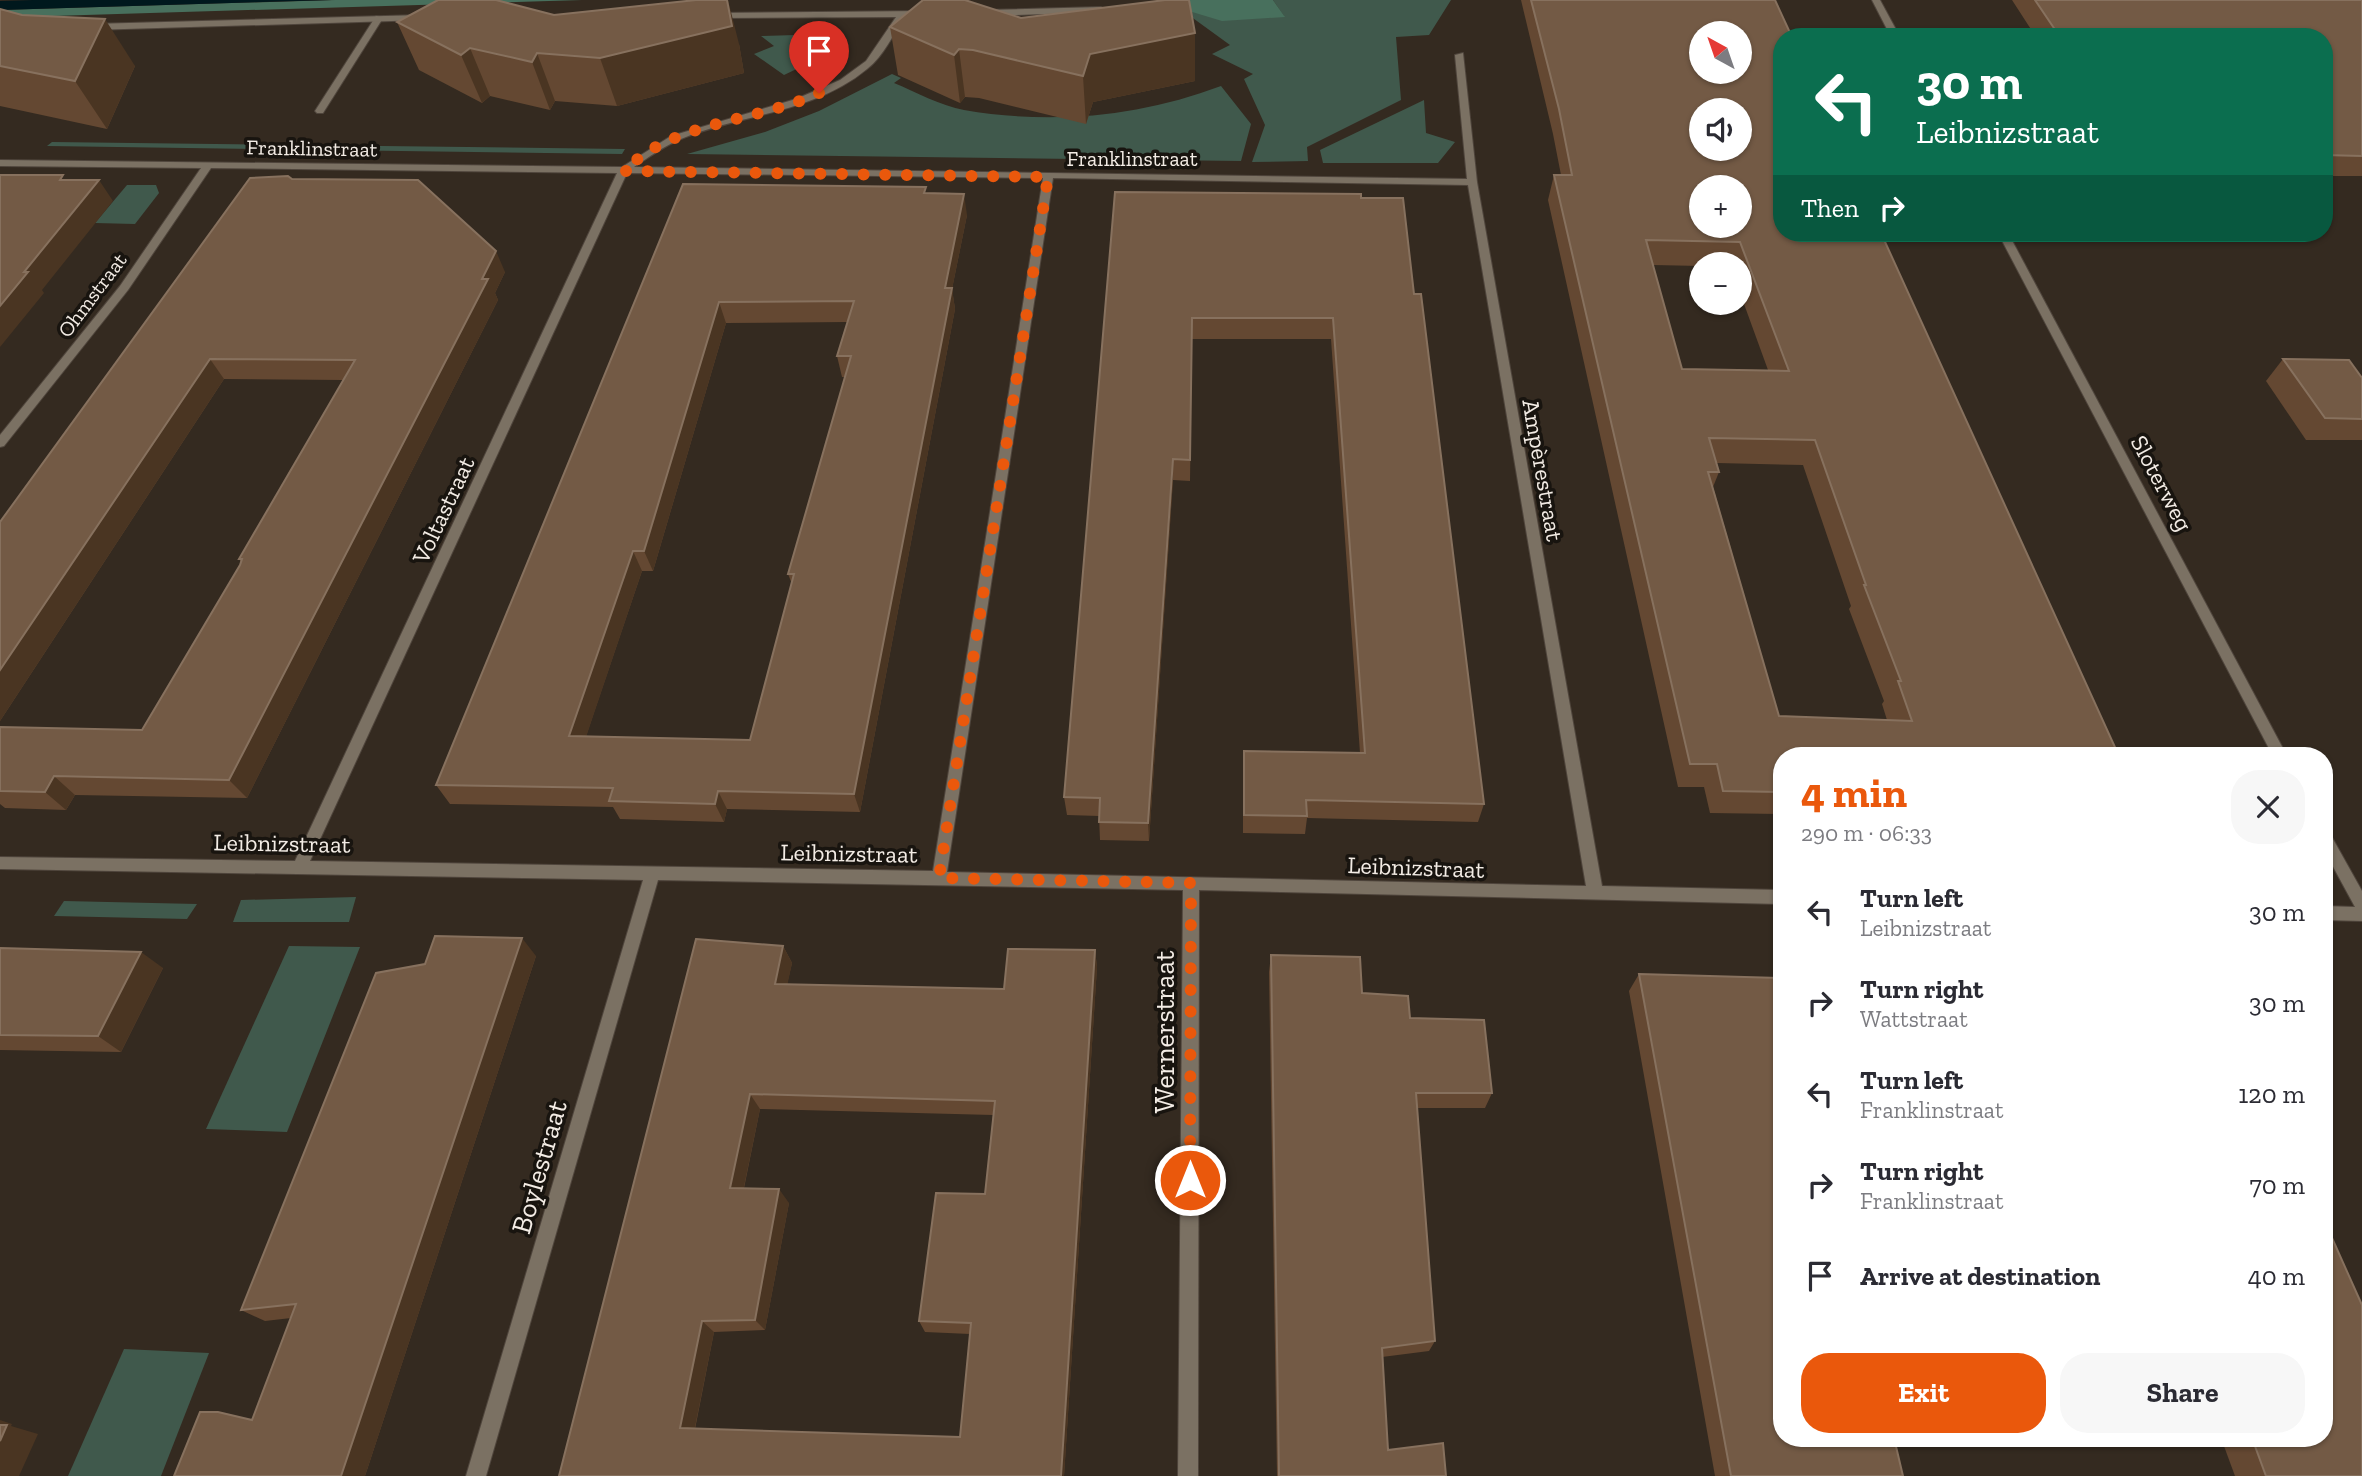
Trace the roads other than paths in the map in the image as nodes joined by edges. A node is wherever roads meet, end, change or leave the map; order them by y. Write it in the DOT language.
graph roads {
  1 [pos="1876,0"];
  2 [pos="1116,9"];
  3 [pos="968,13"];
  4 [pos="928,14"];
  5 [pos="710,15"];
  6 [pos="901,15"];
  7 [pos="434,18"];
  8 [pos="379,19"];
  9 [pos="78,27"];
  10 [pos="1891,28"];
  11 [pos="1460,55"];
  12 [pos="320,111"];
  13 [pos="0,163"];
  14 [pos="208,165"];
  15 [pos="623,171"];
  16 [pos="1048,177"];
  17 [pos="1472,182"];
  18 [pos="2008,242"];
  19 [pos="0,443"];
  20 [pos="2275,747"];
  21 [pos="2333,852"];
  22 [pos="0,863"];
  23 [pos="300,866"];
  24 [pos="653,872"];
  25 [pos="939,878"];
  26 [pos="1191,883"];
  27 [pos="1595,892"];
  28 [pos="1773,897"];
  29 [pos="2362,905"];
  30 [pos="2333,914"];
  31 [pos="2362,914"];
  32 [pos="475,1476"];
  33 [pos="1188,1476"];
  1 -- 10 [label="street"];
  2 -- 3 [label="street"];
  4 -- 6 [label="street"];
  5 -- 6 [label="street"];
  6 -- 15 [label="street"];
  7 -- 8 [label="street"];
  8 -- 9 [label="street"];
  8 -- 12 [label="street"];
  11 -- 17 [label="street, Ampèrestraat"];
  13 -- 14 [label="street, Franklinstraat"];
  14 -- 15 [label="street, Franklinstraat"];
  14 -- 19 [label="street, Ohmstraat"];
  15 -- 16 [label="street, Franklinstraat"];
  15 -- 23 [label="street, Voltastraat"];
  16 -- 17 [label="street, Franklinstraat"];
  16 -- 25 [label="street"];
  17 -- 27 [label="street, Ampèrestraat"];
  18 -- 20 [label="street, Sloterweg"];
  21 -- 29 [label="street"];
  22 -- 23 [label="street, Leibnizstraat"];
  23 -- 24 [label="street, Leibnizstraat"];
  24 -- 25 [label="street, Leibnizstraat"];
  24 -- 32 [label="street, Boylestraat"];
  25 -- 26 [label="street, Leibnizstraat"];
  26 -- 27 [label="street, Leibnizstraat"];
  26 -- 33 [label="street, Wernerstraat"];
  27 -- 28 [label="street, Leibnizstraat"];
  30 -- 31 [label="street"];
}
